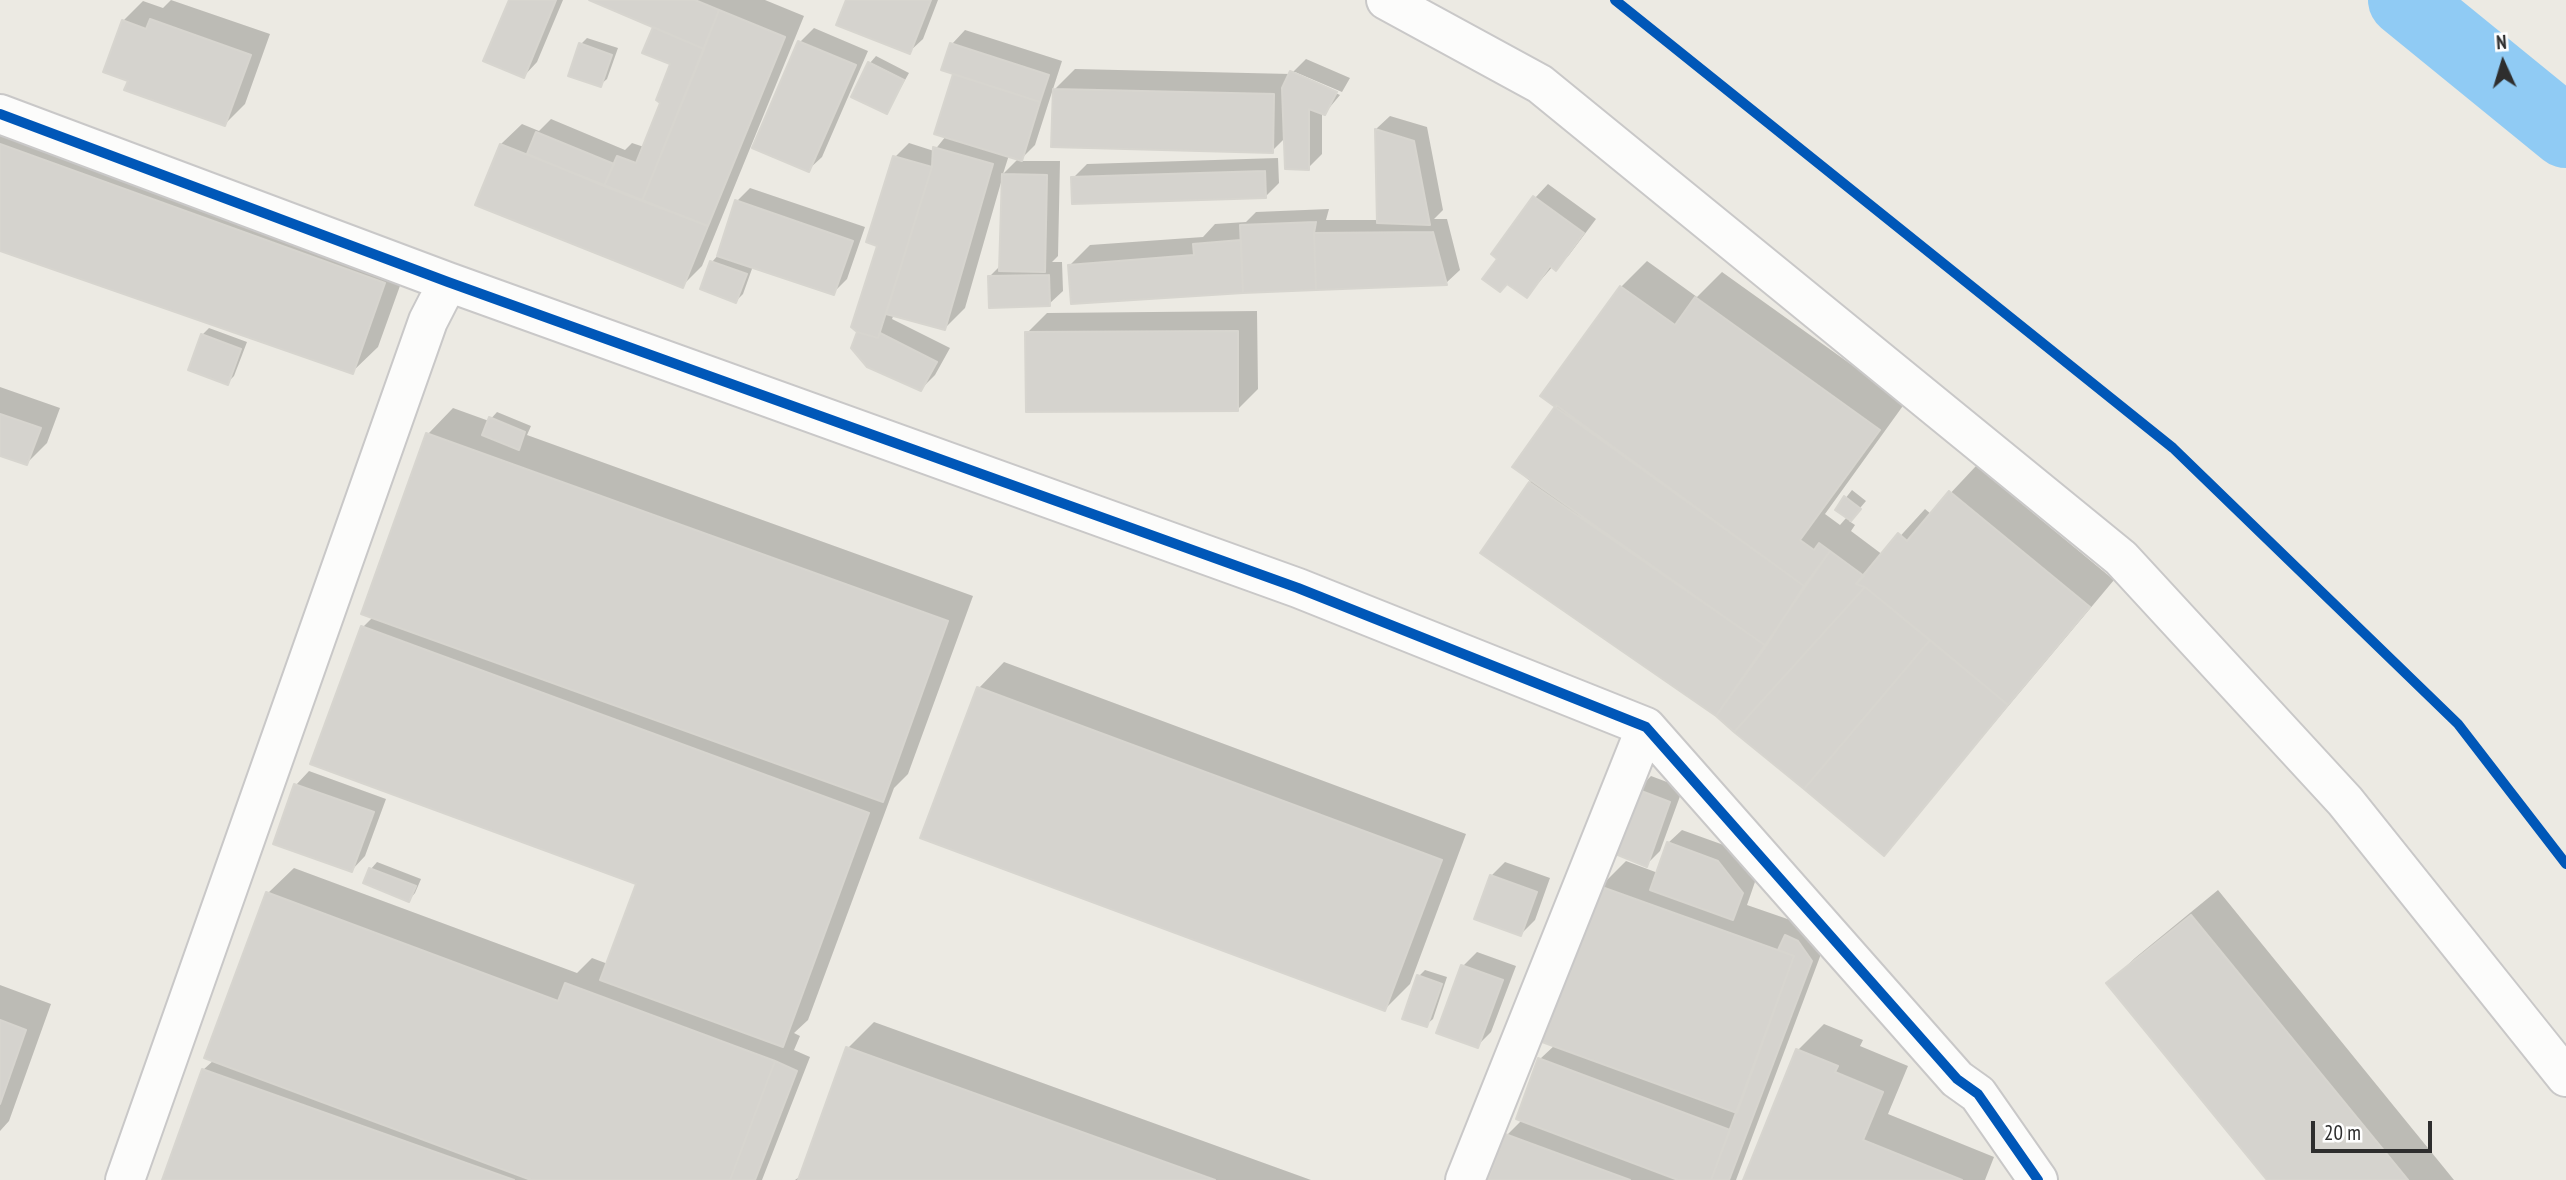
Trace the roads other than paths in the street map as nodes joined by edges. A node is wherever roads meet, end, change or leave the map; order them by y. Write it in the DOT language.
graph roads {
  1 [pos="1387,0"];
  2 [pos="0,114"];
  3 [pos="448,282"];
  4 [pos="1646,727"];
  5 [pos="2566,1076"];
  6 [pos="125,1180"];
  7 [pos="1465,1180"];
  8 [pos="2038,1180"];
  1 -- 5 [label="street"];
  2 -- 3 [label="street"];
  3 -- 4 [label="street"];
  3 -- 6 [label="street"];
  4 -- 7 [label="street"];
  4 -- 8 [label="street"];
}
